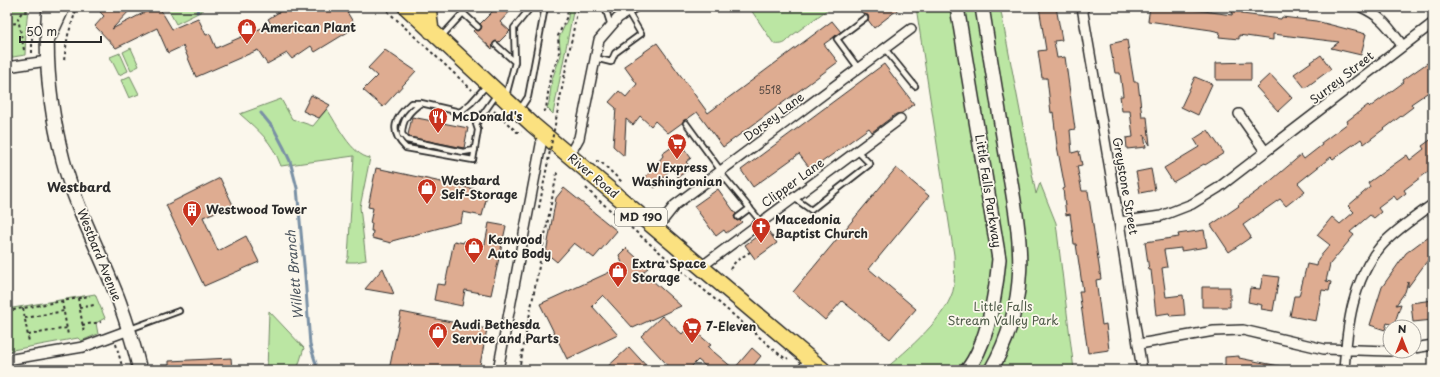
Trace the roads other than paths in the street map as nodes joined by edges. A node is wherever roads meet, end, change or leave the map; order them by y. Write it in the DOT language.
graph roads {
  1 [pos="49,7"];
  2 [pos="63,7"];
  3 [pos="406,7"];
  4 [pos="428,7"];
  5 [pos="468,7"];
  6 [pos="531,7"];
  7 [pos="545,7"];
  8 [pos="605,7"];
  9 [pos="958,7"];
  10 [pos="982,7"];
  11 [pos="1082,7"];
  12 [pos="1361,7"];
  13 [pos="631,10"];
  14 [pos="463,13"];
  15 [pos="865,18"];
  16 [pos="1433,23"];
  17 [pos="478,26"];
  18 [pos="611,26"];
  19 [pos="911,29"];
  20 [pos="435,34"];
  21 [pos="46,44"];
  22 [pos="496,45"];
  23 [pos="1402,46"];
  24 [pos="885,49"];
  25 [pos="595,58"];
  26 [pos="47,60"];
  27 [pos="515,62"];
  28 [pos="7,67"];
  29 [pos="859,69"];
  30 [pos="915,86"];
  31 [pos="497,92"];
  32 [pos="422,103"];
  33 [pos="519,113"];
  34 [pos="1239,114"];
  35 [pos="900,119"];
  36 [pos="686,123"];
  37 [pos="543,134"];
  38 [pos="475,150"];
  39 [pos="857,151"];
  40 [pos="1265,151"];
  41 [pos="569,156"];
  42 [pos="720,171"];
  43 [pos="794,198"];
  44 [pos="1433,204"];
  45 [pos="750,208"];
  46 [pos="738,217"];
  47 [pos="761,222"];
  48 [pos="1119,222"];
  49 [pos="656,229"];
  50 [pos="700,267"];
  51 [pos="179,311"];
  52 [pos="129,330"];
  53 [pos="1139,344"];
  54 [pos="1433,345"];
  55 [pos="1422,347"];
  56 [pos="1346,350"];
  57 [pos="1382,350"];
  58 [pos="7,360"];
  59 [pos="806,364"];
  60 [pos="140,370"];
  61 [pos="498,370"];
  62 [pos="823,370"];
  63 [pos="967,370"];
  64 [pos="991,370"];
  65 [pos="1142,370"];
  66 [pos="1344,370"];
  1 -- 21 [label="main road, Westbard Avenue"];
  2 -- 21 [label="main road, Westbard Avenue"];
  3 -- 20 [label="main road, River Road / MD 190"];
  4 -- 20 [label="main road"];
  5 -- 14 [label="lane"];
  6 -- 27 [label="lane"];
  7 -- 33 [label="lane"];
  8 -- 18 [label="lane"];
  9 -- 63 [label="main road, Little Falls Parkway"];
  10 -- 64 [label="main road, Little Falls Parkway"];
  11 -- 48 [label="street, Greystone Street"];
  12 -- 23 [label="street"];
  13 -- 18 [label="street"];
  13 -- 25 [label="lane"];
  14 -- 17 [label="lane"];
  14 -- 20 [label="lane"];
  15 -- 29 [label="lane"];
  16 -- 23 [label="street, Surrey Street"];
  18 -- 25 [label="street"];
  19 -- 24 [label="street, Dorsey Lane"];
  20 -- 31 [label="main road, River Road / MD 190"];
  21 -- 26 [label="main road, Westbard Avenue"];
  22 -- 27 [label="lane"];
  23 -- 40 [label="street, Surrey Street"];
  24 -- 29 [label="street, Dorsey Lane"];
  24 -- 30 [label="lane"];
  25 -- 41 [label="street"];
  26 -- 28 [label="street"];
  26 -- 52 [label="main road, Westbard Avenue"];
  27 -- 31 [label="lane"];
  29 -- 42 [label="street, Dorsey Lane"];
  31 -- 32 [label="lane"];
  31 -- 33 [label="main road, River Road / MD 190"];
  31 -- 38 [label="lane"];
  32 -- 38 [label="lane"];
  32 -- 38 [label="lane"];
  33 -- 37 [label="main road, River Road / MD 190"];
  34 -- 40 [label="street"];
  35 -- 39 [label="street, Clipper Lane"];
  36 -- 42 [label="lane"];
  37 -- 41 [label="main road, River Road / MD 190"];
  37 -- 61 [label="street"];
  39 -- 43 [label="street, Clipper Lane"];
  39 -- 43 [label="lane"];
  40 -- 48 [label="street, Surrey Street"];
  41 -- 49 [label="main road, River Road / MD 190"];
  42 -- 45 [label="lane"];
  42 -- 49 [label="street, Dorsey Lane"];
  43 -- 47 [label="street, Clipper Lane"];
  44 -- 56 [label="street"];
  45 -- 46 [label="lane"];
  45 -- 47 [label="lane"];
  47 -- 50 [label="street, Clipper Lane"];
  48 -- 53 [label="street, Greystone Street"];
  49 -- 50 [label="main road, River Road / MD 190"];
  50 -- 59 [label="main road, River Road / MD 190"];
  51 -- 52 [label="lane"];
  52 -- 58 [label="street"];
  52 -- 60 [label="main road, Westbard Avenue"];
  53 -- 56 [label="street"];
  53 -- 65 [label="street, Greystone Street"];
  54 -- 55 [label="street"];
  56 -- 57 [label="street"];
  56 -- 66 [label="street"];
  59 -- 62 [label="main road, River Road / MD 190"];
}
